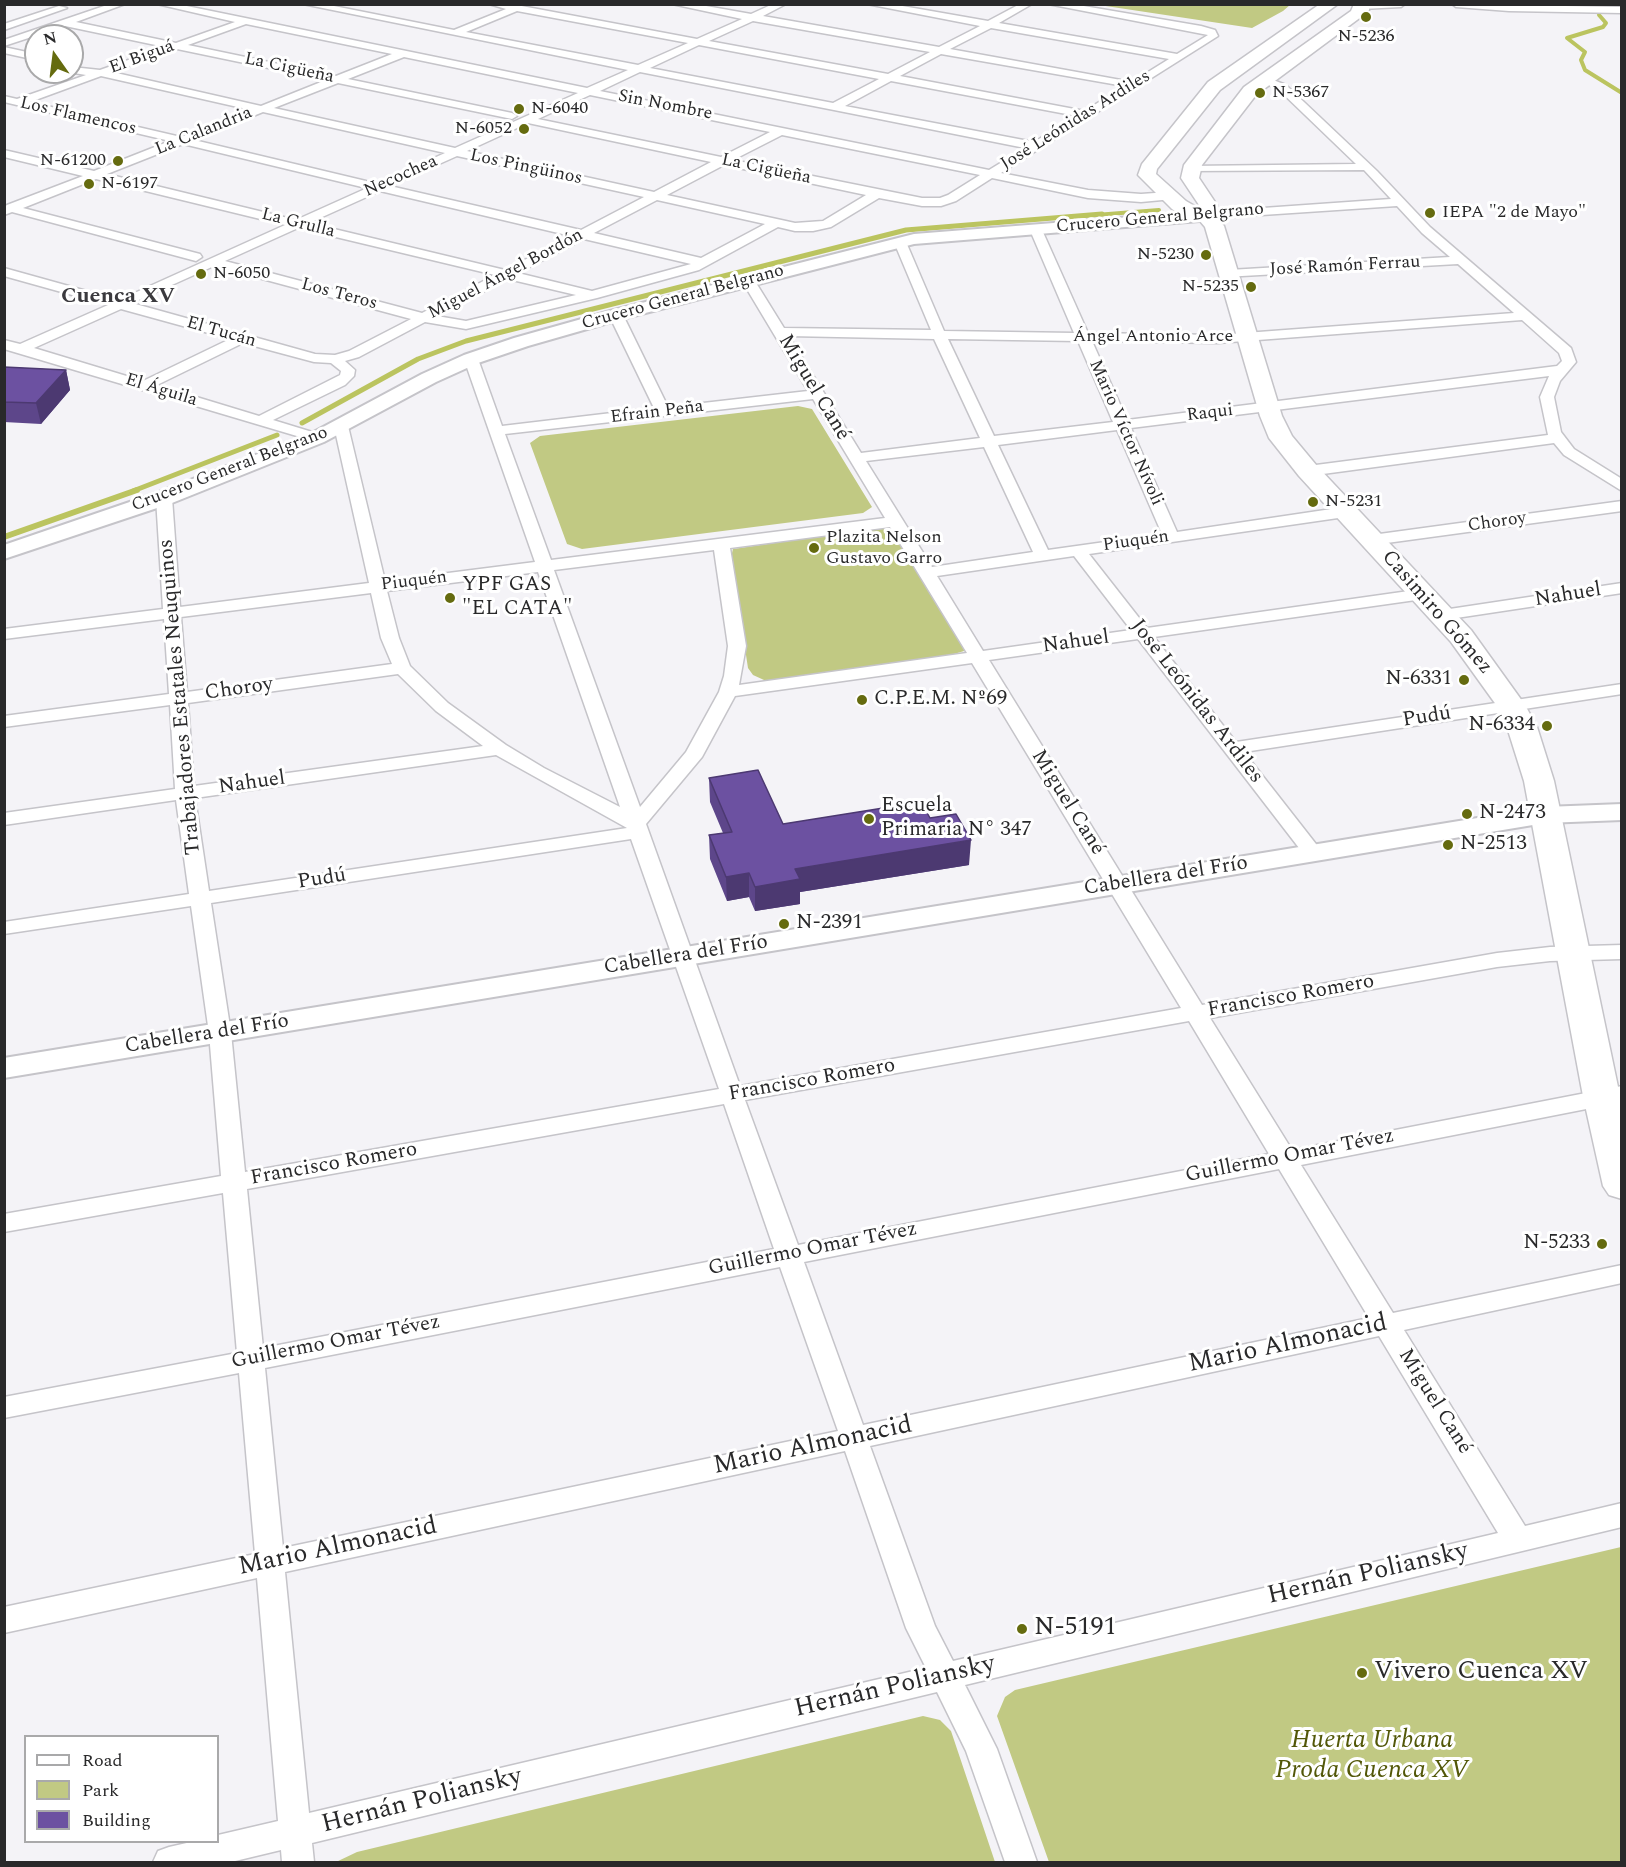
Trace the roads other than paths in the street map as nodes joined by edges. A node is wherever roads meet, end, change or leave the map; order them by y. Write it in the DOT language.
graph roads {
  1 [pos="46,4"];
  2 [pos="121,4"];
  3 [pos="161,4"];
  4 [pos="307,4"];
  5 [pos="493,4"];
  6 [pos="527,4"];
  7 [pos="676,4"];
  8 [pos="762,4"];
  9 [pos="782,4"];
  10 [pos="871,4"];
  11 [pos="1028,4"];
  12 [pos="1052,4"];
  13 [pos="1331,4"];
  14 [pos="1401,4"];
  15 [pos="1456,4"];
  16 [pos="1362,5"];
  17 [pos="63,8"];
  18 [pos="516,9"];
  19 [pos="1622,10"];
  20 [pos="91,14"];
  21 [pos="738,15"];
  22 [pos="752,18"];
  23 [pos="245,21"];
  24 [pos="66,23"];
  25 [pos="989,25"];
  26 [pos="4,27"];
  27 [pos="454,33"];
  28 [pos="683,40"];
  29 [pos="698,42"];
  30 [pos="4,43"];
  31 [pos="177,46"];
  32 [pos="4,50"];
  33 [pos="940,51"];
  34 [pos="24,54"];
  35 [pos="404,54"];
  36 [pos="4,55"];
  37 [pos="1178,57"];
  38 [pos="24,59"];
  39 [pos="624,66"];
  40 [pos="84,68"];
  41 [pos="640,69"];
  42 [pos="84,71"];
  43 [pos="100,73"];
  44 [pos="1228,75"];
  45 [pos="888,78"];
  46 [pos="338,80"];
  47 [pos="1263,80"];
  48 [pos="1134,85"];
  49 [pos="575,88"];
  50 [pos="591,91"];
  51 [pos="4,99"];
  52 [pos="17,102"];
  53 [pos="4,107"];
  54 [pos="834,107"];
  55 [pos="263,109"];
  56 [pos="1086,114"];
  57 [pos="512,116"];
  58 [pos="528,120"];
  59 [pos="782,130"];
  60 [pos="182,141"];
  61 [pos="1035,146"];
  62 [pos="440,148"];
  63 [pos="456,152"];
  64 [pos="4,153"];
  65 [pos="723,161"];
  66 [pos="1366,166"];
  67 [pos="1191,170"];
  68 [pos="993,172"];
  69 [pos="96,175"];
  70 [pos="362,183"];
  71 [pos="379,187"];
  72 [pos="877,194"];
  73 [pos="656,196"];
  74 [pos="1169,196"];
  75 [pos="1400,202"];
  76 [pos="934,203"];
  77 [pos="8,210"];
  78 [pos="1206,216"];
  79 [pos="280,220"];
  80 [pos="776,223"];
  81 [pos="297,224"];
  82 [pos="1036,230"];
  83 [pos="583,234"];
  84 [pos="900,242"];
  85 [pos="196,257"];
  86 [pos="1461,260"];
  87 [pos="213,262"];
  88 [pos="704,263"];
  89 [pos="4,272"];
  90 [pos="1229,274"];
  91 [pos="506,275"];
  92 [pos="748,281"];
  93 [pos="592,295"];
  94 [pos="102,299"];
  95 [pos="119,304"];
  96 [pos="616,315"];
  97 [pos="1526,316"];
  98 [pos="424,318"];
  99 [pos="779,332"];
  100 [pos="939,334"];
  101 [pos="1083,337"];
  102 [pos="1248,337"];
  103 [pos="242,338"];
  104 [pos="4,343"];
  105 [pos="21,349"];
  106 [pos="335,359"];
  107 [pos="471,359"];
  108 [pos="1563,370"];
  109 [pos="144,386"];
  110 [pos="816,393"];
  111 [pos="1268,407"];
  112 [pos="663,412"];
  113 [pos="260,421"];
  114 [pos="341,426"];
  115 [pos="1122,426"];
  116 [pos="497,432"];
  117 [pos="316,438"];
  118 [pos="1557,438"];
  119 [pos="990,442"];
  120 [pos="856,458"];
  121 [pos="1308,471"];
  122 [pos="1622,486"];
  123 [pos="164,498"];
  124 [pos="1622,506"];
  125 [pos="1345,512"];
  126 [pos="895,522"];
  127 [pos="1171,537"];
  128 [pos="1372,540"];
  129 [pos="721,544"];
  130 [pos="1078,551"];
  131 [pos="4,552"];
  132 [pos="1043,556"];
  133 [pos="545,566"];
  134 [pos="926,573"];
  135 [pos="378,587"];
  136 [pos="1622,588"];
  137 [pos="1423,594"];
  138 [pos="172,613"];
  139 [pos="1443,615"];
  140 [pos="4,634"];
  141 [pos="1143,634"];
  142 [pos="977,657"];
  143 [pos="402,668"];
  144 [pos="1622,689"];
  145 [pos="728,692"];
  146 [pos="178,699"];
  147 [pos="1511,705"];
  148 [pos="4,722"];
  149 [pos="1232,748"];
  150 [pos="500,749"];
  151 [pos="185,794"];
  152 [pos="1622,812"];
  153 [pos="1545,815"];
  154 [pos="4,819"];
  155 [pos="637,828"];
  156 [pos="1313,853"];
  157 [pos="1117,885"];
  158 [pos="200,898"];
  159 [pos="4,928"];
  160 [pos="1622,952"];
  161 [pos="1572,954"];
  162 [pos="683,956"];
  163 [pos="1196,1014"];
  164 [pos="220,1033"];
  165 [pos="4,1068"];
  166 [pos="732,1095"];
  167 [pos="1611,1095"];
  168 [pos="1284,1158"];
  169 [pos="234,1183"];
  170 [pos="1622,1186"];
  171 [pos="4,1223"];
  172 [pos="789,1255"];
  173 [pos="1622,1274"];
  174 [pos="1386,1324"];
  175 [pos="252,1359"];
  176 [pos="4,1408"];
  177 [pos="854,1438"];
  178 [pos="1622,1515"];
  179 [pos="1518,1540"];
  180 [pos="271,1563"];
  181 [pos="4,1620"];
  182 [pos="944,1676"];
  183 [pos="298,1847"];
  184 [pos="169,1863"];
  185 [pos="1021,1863"];
  1 -- 17 [label="street"];
  2 -- 20 [label="street"];
  3 -- 23 [label="street, Sin Nombre"];
  4 -- 27 [label="street, Sin Nombre"];
  5 -- 18 [label="street"];
  6 -- 18 [label="street"];
  7 -- 21 [label="street"];
  8 -- 21 [label="street, Necochea"];
  9 -- 22 [label="street, Necochea"];
  10 -- 25 [label="street"];
  11 -- 25 [label="street"];
  12 -- 37 [label="street, José Leónidas Ardiles"];
  13 -- 44 [label="main road"];
  14 -- 16 [label="street"];
  15 -- 19 [label="street"];
  16 -- 47 [label="main road"];
  17 -- 20 [label="street"];
  17 -- 26 [label="street"];
  18 -- 27 [label="street"];
  18 -- 28 [label="street"];
  20 -- 24 [label="street"];
  21 -- 22 [label="street"];
  21 -- 28 [label="street, Necochea"];
  22 -- 29 [label="street, Necochea"];
  22 -- 33 [label="street"];
  23 -- 31 [label="street, El Biguá"];
  23 -- 35 [label="street, Sin Nombre"];
  24 -- 30 [label="street"];
  24 -- 31 [label="street, La Cigüeña"];
  25 -- 33 [label="street"];
  25 -- 37 [label="street"];
  27 -- 39 [label="street, Sin Nombre"];
  28 -- 29 [label="street"];
  28 -- 39 [label="street, Necochea"];
  29 -- 41 [label="street, Necochea"];
  29 -- 45 [label="street"];
  31 -- 43 [label="street, El Biguá"];
  31 -- 46 [label="street, La Cigüeña"];
  32 -- 34 [label="street"];
  33 -- 45 [label="street"];
  33 -- 48 [label="street"];
  35 -- 46 [label="street, La Calandria"];
  35 -- 49 [label="street, Sin Nombre"];
  36 -- 38 [label="street"];
  37 -- 48 [label="street, José Leónidas Ardiles"];
  39 -- 41 [label="street, Sin Nombre"];
  39 -- 49 [label="street, Necochea"];
  40 -- 43 [label="street, Los Pingüinos"];
  41 -- 50 [label="street, Necochea"];
  41 -- 54 [label="street, Sin Nombre"];
  42 -- 43 [label="street, Los Pingüinos"];
  43 -- 52 [label="street, El Biguá"];
  43 -- 55 [label="street, Los Pingüinos"];
  44 -- 47 [label="main road"];
  44 -- 74 [label="main road"];
  45 -- 54 [label="street"];
  45 -- 56 [label="street"];
  46 -- 55 [label="street, La Calandria"];
  46 -- 57 [label="street, La Cigüeña"];
  47 -- 66 [label="street"];
  47 -- 67 [label="main road"];
  48 -- 56 [label="street, José Leónidas Ardiles"];
  49 -- 50 [label="street, Sin Nombre"];
  49 -- 57 [label="street, Necochea"];
  50 -- 58 [label="street, Necochea"];
  50 -- 59 [label="street, Sin Nombre"];
  51 -- 52 [label="street, Los Flamencos"];
  52 -- 53 [label="street, El Biguá"];
  52 -- 60 [label="street, Los Flamencos"];
  54 -- 61 [label="street, Sin Nombre"];
  55 -- 60 [label="street, La Calandria"];
  55 -- 62 [label="street, Los Pingüinos"];
  56 -- 61 [label="street, José Leónidas Ardiles"];
  57 -- 62 [label="street, Necochea"];
  58 -- 63 [label="street, Necochea"];
  58 -- 65 [label="street, La Cigüeña"];
  59 -- 65 [label="street, Miguel Ángel Bordón"];
  59 -- 68 [label="street, Sin Nombre"];
  60 -- 69 [label="street, La Calandria"];
  60 -- 70 [label="street, Los Flamencos"];
  61 -- 68 [label="street, José Leónidas Ardiles"];
  62 -- 63 [label="street, Los Pingüinos"];
  62 -- 70 [label="street, Necochea"];
  63 -- 71 [label="street, Necochea"];
  63 -- 73 [label="street, Los Pingüinos"];
  64 -- 69 [label="street, La Grulla"];
  65 -- 72 [label="street, La Cigüeña"];
  65 -- 73 [label="street, Miguel Ángel Bordón"];
  66 -- 67 [label="street"];
  66 -- 75 [label="street"];
  67 -- 78 [label="main road, Casimiro Gómez"];
  68 -- 74 [label="street, Sin Nombre"];
  68 -- 76 [label="street, José Leónidas Ardiles"];
  69 -- 77 [label="street, La Calandria"];
  69 -- 79 [label="street, La Grulla"];
  70 -- 79 [label="street, Necochea"];
  71 -- 81 [label="street, Necochea"];
  71 -- 83 [label="street"];
  72 -- 76 [label="street, La Cigüeña"];
  72 -- 80 [label="street, Los Pingüinos"];
  73 -- 80 [label="street, Los Pingüinos"];
  73 -- 83 [label="street, Miguel Ángel Bordón"];
  74 -- 78 [label="main road"];
  75 -- 78 [label="street, Crucero General Belgrano"];
  75 -- 86 [label="street"];
  77 -- 85 [label="street"];
  78 -- 82 [label="street, Crucero General Belgrano"];
  78 -- 90 [label="main road, Casimiro Gómez"];
  79 -- 81 [label="street, La Grulla"];
  79 -- 85 [label="street, Necochea"];
  80 -- 88 [label="street"];
  81 -- 87 [label="street, Necochea"];
  81 -- 91 [label="street, La Grulla"];
  82 -- 84 [label="street, Crucero General Belgrano"];
  82 -- 101 [label="street, Mario Víctor Nívoli"];
  83 -- 88 [label="street"];
  83 -- 91 [label="street, Miguel Ángel Bordón"];
  84 -- 92 [label="street, Crucero General Belgrano"];
  84 -- 100 [label="street"];
  85 -- 94 [label="street, Necochea"];
  86 -- 90 [label="street, José Ramón Ferrau"];
  86 -- 97 [label="street"];
  87 -- 95 [label="street, Necochea"];
  87 -- 98 [label="street, Los Teros"];
  88 -- 93 [label="street"];
  89 -- 94 [label="street, El Tucán"];
  90 -- 102 [label="main road, Casimiro Gómez"];
  91 -- 93 [label="street, La Grulla"];
  91 -- 98 [label="street, Miguel Ángel Bordón"];
  92 -- 96 [label="street, Crucero General Belgrano"];
  92 -- 99 [label="street, Miguel Cané"];
  93 -- 98 [label="street, Los Teros"];
  94 -- 95 [label="street, El Tucán"];
  94 -- 104 [label="street, Necochea"];
  95 -- 103 [label="street, El Tucán"];
  95 -- 105 [label="street, Necochea"];
  96 -- 107 [label="street, Crucero General Belgrano"];
  96 -- 112 [label="street"];
  97 -- 102 [label="street, Ángel Antonio Arce"];
  97 -- 108 [label="street"];
  98 -- 106 [label="street, Miguel Ángel Bordón"];
  99 -- 100 [label="street, Ángel Antonio Arce"];
  99 -- 110 [label="street, Miguel Cané"];
  100 -- 101 [label="street, Ángel Antonio Arce"];
  100 -- 119 [label="street"];
  101 -- 102 [label="street, Ángel Antonio Arce"];
  101 -- 115 [label="street, Mario Víctor Nívoli"];
  102 -- 111 [label="main road, Casimiro Gómez"];
  103 -- 106 [label="street, El Tucán"];
  103 -- 109 [label="street"];
  104 -- 105 [label="street, El Águila"];
  105 -- 109 [label="street, El Águila"];
  106 -- 113 [label="street"];
  107 -- 114 [label="street, Crucero General Belgrano"];
  107 -- 116 [label="street"];
  108 -- 111 [label="street, Raqui"];
  108 -- 118 [label="street"];
  109 -- 113 [label="street, El Águila"];
  110 -- 112 [label="street, Efrain Peña"];
  110 -- 120 [label="street, Miguel Cané"];
  111 -- 115 [label="street, Raqui"];
  111 -- 121 [label="main road, Casimiro Gómez"];
  112 -- 116 [label="street, Efrain Peña"];
  113 -- 117 [label="street, El Águila"];
  114 -- 117 [label="street, Crucero General Belgrano"];
  114 -- 135 [label="street"];
  115 -- 119 [label="street, Raqui"];
  115 -- 127 [label="street, Mario Víctor Nívoli"];
  116 -- 133 [label="street"];
  117 -- 123 [label="street, Crucero General Belgrano"];
  118 -- 121 [label="street"];
  118 -- 122 [label="street"];
  119 -- 120 [label="street, Raqui"];
  119 -- 132 [label="street"];
  120 -- 126 [label="street, Miguel Cané"];
  121 -- 125 [label="main road, Casimiro Gómez"];
  123 -- 131 [label="street, Crucero General Belgrano"];
  123 -- 138 [label="street, Trabajadores Estatales Neuquinos"];
  124 -- 128 [label="street, Choroy"];
  125 -- 127 [label="street, Piuquén"];
  125 -- 128 [label="main road, Casimiro Gómez"];
  126 -- 129 [label="street, Piuquén"];
  126 -- 134 [label="street, Miguel Cané"];
  127 -- 130 [label="street, Piuquén"];
  128 -- 137 [label="main road, Casimiro Gómez"];
  129 -- 133 [label="street, Piuquén"];
  129 -- 145 [label="street"];
  130 -- 132 [label="street, Piuquén"];
  130 -- 141 [label="street, José Leónidas Ardiles"];
  132 -- 134 [label="street, Piuquén"];
  133 -- 135 [label="street, Piuquén"];
  133 -- 155 [label="street"];
  134 -- 142 [label="street, Miguel Cané"];
  135 -- 138 [label="street, Piuquén"];
  135 -- 143 [label="street"];
  136 -- 139 [label="street, Nahuel"];
  137 -- 139 [label="main road, Casimiro Gómez"];
  137 -- 141 [label="street, Nahuel"];
  138 -- 140 [label="street, Piuquén"];
  138 -- 146 [label="street, Trabajadores Estatales Neuquinos"];
  139 -- 147 [label="main road, Casimiro Gómez"];
  141 -- 142 [label="street, Nahuel"];
  141 -- 149 [label="street, José Leónidas Ardiles"];
  142 -- 145 [label="street, Nahuel"];
  142 -- 157 [label="street, Miguel Cané"];
  143 -- 146 [label="street, Choroy"];
  143 -- 150 [label="street"];
  144 -- 147 [label="street, Pudú"];
  145 -- 155 [label="street"];
  146 -- 148 [label="street, Choroy"];
  146 -- 151 [label="street, Trabajadores Estatales Neuquinos"];
  147 -- 149 [label="street, Pudú"];
  147 -- 153 [label="main road, Casimiro Gómez"];
  149 -- 156 [label="street, José Leónidas Ardiles"];
  150 -- 151 [label="street, Nahuel"];
  150 -- 155 [label="street"];
  151 -- 154 [label="street, Nahuel"];
  151 -- 158 [label="street, Trabajadores Estatales Neuquinos"];
  152 -- 153 [label="street, Cabellera del Frío"];
  153 -- 156 [label="street, Cabellera del Frío"];
  153 -- 161 [label="main road, Casimiro Gómez"];
  155 -- 158 [label="street, Pudú"];
  155 -- 162 [label="street"];
  156 -- 157 [label="street, Cabellera del Frío"];
  157 -- 162 [label="street, Cabellera del Frío"];
  157 -- 163 [label="street, Miguel Cané"];
  158 -- 159 [label="street, Pudú"];
  158 -- 164 [label="street, Trabajadores Estatales Neuquinos"];
  160 -- 161 [label="street, Francisco Romero"];
  161 -- 163 [label="street, Francisco Romero"];
  161 -- 167 [label="main road, Casimiro Gómez"];
  162 -- 164 [label="street, Cabellera del Frío"];
  162 -- 166 [label="street"];
  163 -- 166 [label="street, Francisco Romero"];
  163 -- 168 [label="street, Miguel Cané"];
  164 -- 165 [label="street, Cabellera del Frío"];
  164 -- 169 [label="street, Trabajadores Estatales Neuquinos"];
  166 -- 169 [label="street, Francisco Romero"];
  166 -- 172 [label="street"];
  167 -- 168 [label="street, Guillermo Omar Tévez"];
  167 -- 170 [label="main road, Casimiro Gómez"];
  168 -- 172 [label="street, Guillermo Omar Tévez"];
  168 -- 174 [label="street, Miguel Cané"];
  169 -- 171 [label="street, Francisco Romero"];
  169 -- 175 [label="street, Trabajadores Estatales Neuquinos"];
  172 -- 175 [label="street, Guillermo Omar Tévez"];
  172 -- 177 [label="street"];
  173 -- 174 [label="street, Mario Almonacid"];
  174 -- 177 [label="street, Mario Almonacid"];
  174 -- 179 [label="street, Miguel Cané"];
  175 -- 176 [label="street, Guillermo Omar Tévez"];
  175 -- 180 [label="street, Trabajadores Estatales Neuquinos"];
  177 -- 180 [label="street, Mario Almonacid"];
  177 -- 182 [label="street"];
  178 -- 179 [label="street, Hernán Poliansky"];
  179 -- 182 [label="street, Hernán Poliansky"];
  180 -- 181 [label="street, Mario Almonacid"];
  180 -- 183 [label="street, Trabajadores Estatales Neuquinos"];
  182 -- 183 [label="street, Hernán Poliansky"];
  182 -- 185 [label="street"];
  183 -- 184 [label="street, Hernán Poliansky"];
}
